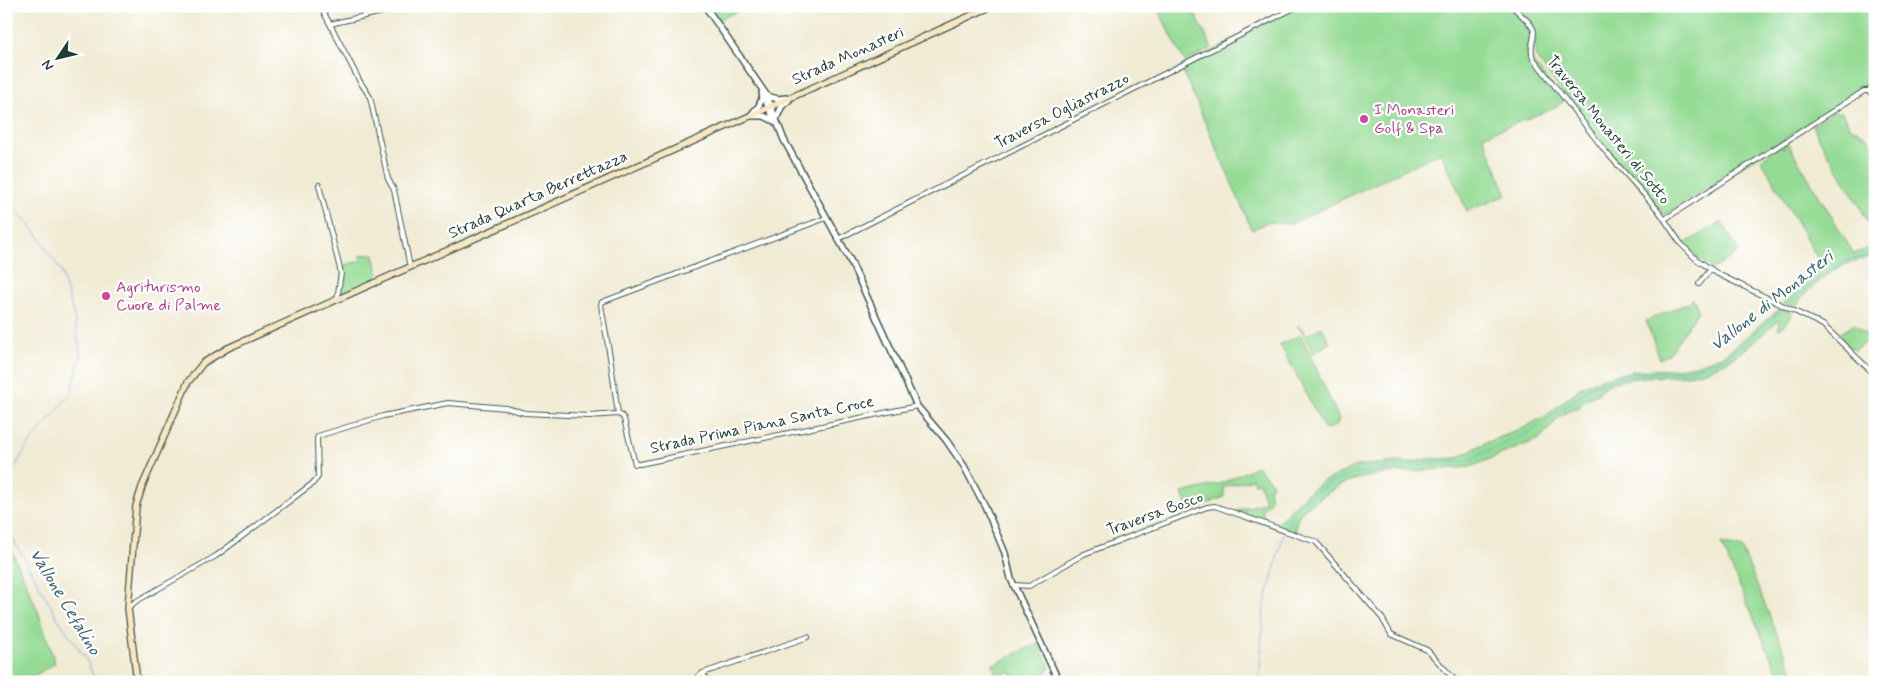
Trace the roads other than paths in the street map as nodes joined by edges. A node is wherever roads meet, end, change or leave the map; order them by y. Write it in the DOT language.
graph roads {
  1 [pos="320,6"];
  2 [pos="408,6"];
  3 [pos="705,6"];
  4 [pos="992,6"];
  5 [pos="1298,6"];
  6 [pos="1512,6"];
  7 [pos="330,24"];
  8 [pos="1875,86"];
  9 [pos="1868,91"];
  10 [pos="765,95"];
  11 [pos="794,96"];
  12 [pos="1875,96"];
  13 [pos="770,107"];
  14 [pos="750,116"];
  15 [pos="776,120"];
  16 [pos="319,184"];
  17 [pos="826,218"];
  18 [pos="1665,219"];
  19 [pos="838,239"];
  20 [pos="410,267"];
  21 [pos="1710,269"];
  22 [pos="1699,284"];
  23 [pos="337,300"];
  24 [pos="1875,375"];
  25 [pos="918,406"];
  26 [pos="618,414"];
  27 [pos="1014,585"];
  28 [pos="128,608"];
  29 [pos="808,638"];
  30 [pos="704,673"];
  31 [pos="137,682"];
  32 [pos="697,682"];
  33 [pos="707,682"];
  34 [pos="1059,682"];
  35 [pos="1457,682"];
  1 -- 7 [label="street"];
  2 -- 7 [label="street"];
  3 -- 10 [label="street"];
  4 -- 11 [label="main road, Strada Monasteri"];
  5 -- 19 [label="street, Traversa Ogliastrazzo"];
  6 -- 18 [label="street, Traversa Monasteri di Sotto"];
  7 -- 20 [label="street"];
  8 -- 9 [label="street, Traversa Monasteri di Sotto"];
  9 -- 12 [label="street"];
  9 -- 18 [label="street, Traversa Monasteri di Sotto"];
  10 -- 11 [label="street"];
  10 -- 13 [label="street"];
  10 -- 14 [label="street"];
  11 -- 13 [label="main road, Strada Monasteri"];
  11 -- 15 [label="street"];
  13 -- 14 [label="main road, Strada Monasteri"];
  13 -- 15 [label="street"];
  14 -- 15 [label="street"];
  14 -- 20 [label="main road, Strada Quarta Berrettazza"];
  15 -- 17 [label="street"];
  16 -- 23 [label="street"];
  17 -- 19 [label="street"];
  17 -- 26 [label="street, Strada Prima Piana Santa Croce"];
  18 -- 21 [label="street, Traversa Monasteri di Sotto"];
  19 -- 25 [label="street"];
  20 -- 23 [label="main road, Strada Quarta Berrettazza"];
  21 -- 22 [label="street"];
  21 -- 24 [label="street, Traversa Monasteri di Sotto"];
  23 -- 28 [label="main road, Strada Quarta Berrettazza"];
  25 -- 26 [label="street, Strada Prima Piana Santa Croce"];
  25 -- 27 [label="street"];
  26 -- 28 [label="street"];
  27 -- 34 [label="street"];
  27 -- 35 [label="street, Traversa Bosco"];
  28 -- 31 [label="main road, Strada Quarta Berrettazza"];
  29 -- 30 [label="street"];
  30 -- 32 [label="street"];
  30 -- 33 [label="street"];
}
